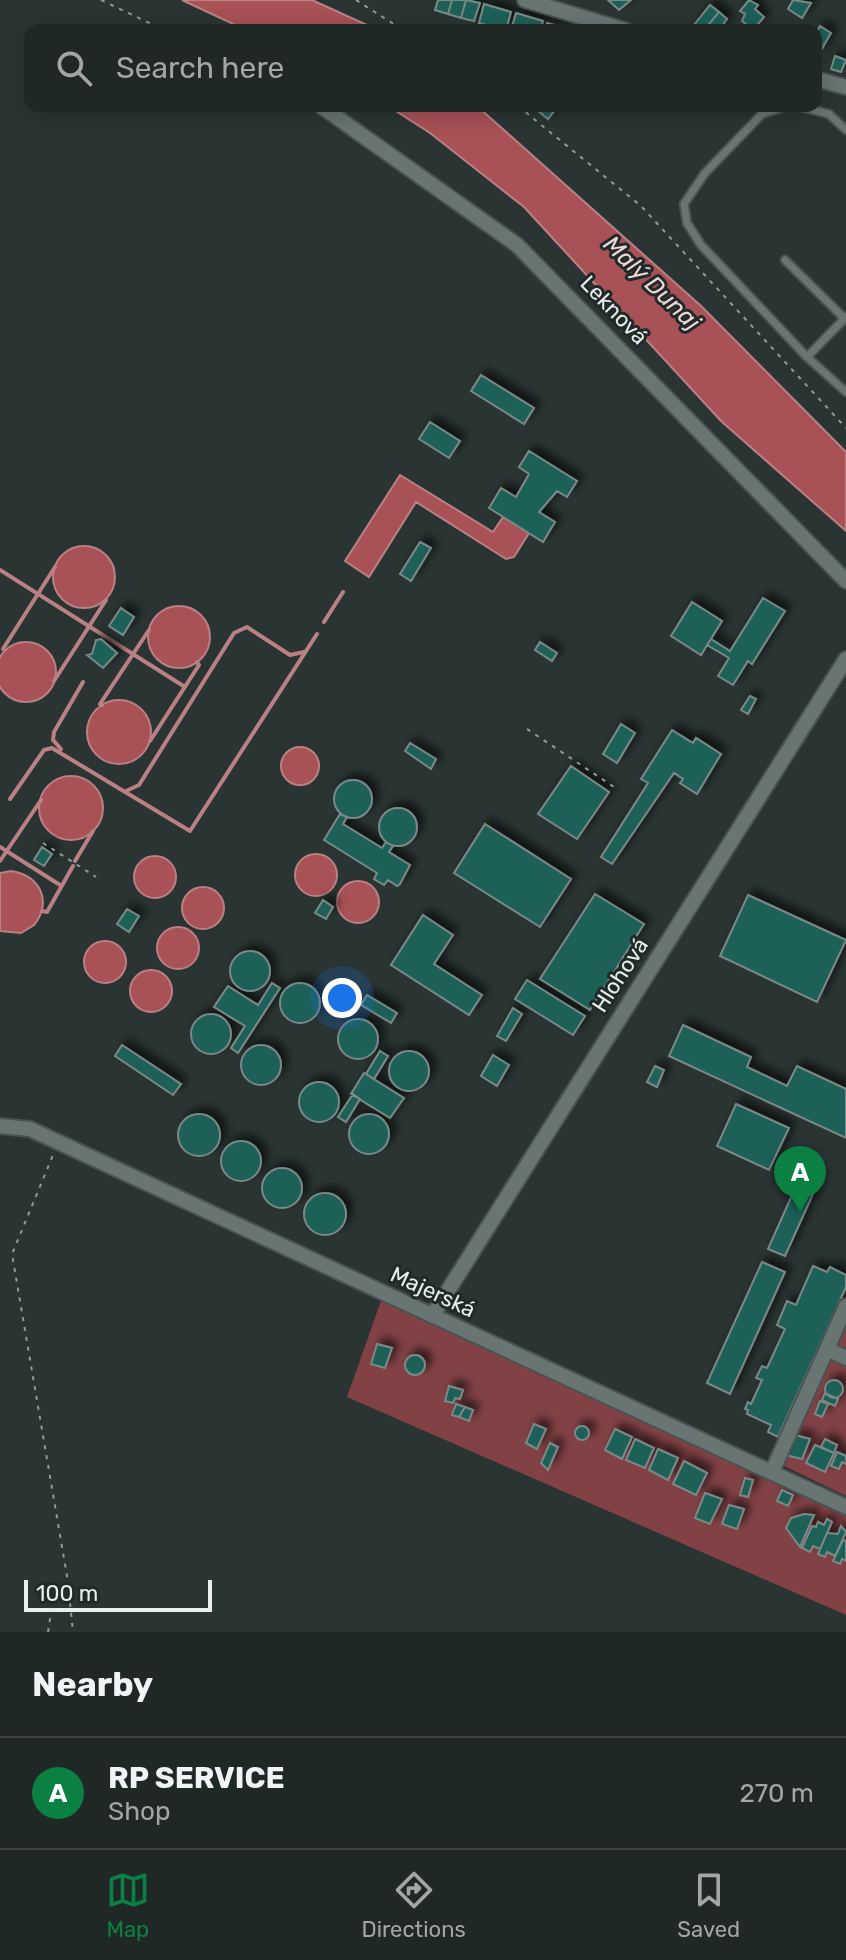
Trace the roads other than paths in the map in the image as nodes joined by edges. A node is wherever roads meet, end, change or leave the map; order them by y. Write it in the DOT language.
graph roads {
  1 [pos="525,0"];
  2 [pos="594,24"];
  3 [pos="822,81"];
  4 [pos="846,87"];
  5 [pos="329,112"];
  6 [pos="768,112"];
  7 [pos="821,112"];
  8 [pos="846,130"];
  9 [pos="785,260"];
  10 [pos="845,318"];
  11 [pos="807,357"];
  12 [pos="846,392"];
  13 [pos="846,581"];
  14 [pos="846,659"];
  15 [pos="0,1126"];
  16 [pos="846,1306"];
  17 [pos="432,1316"];
  18 [pos="827,1349"];
  19 [pos="846,1358"];
  20 [pos="772,1472"];
  21 [pos="846,1507"];
  1 -- 2 [label="street"];
  3 -- 4 [label="street"];
  5 -- 13 [label="street, Leknová"];
  6 -- 11 [label="lane"];
  7 -- 8 [label="lane"];
  9 -- 10 [label="lane"];
  10 -- 11 [label="lane"];
  11 -- 12 [label="lane"];
  14 -- 17 [label="street, Hlohová"];
  15 -- 17 [label="street, Majerská"];
  16 -- 18 [label="street"];
  17 -- 20 [label="street, Majerská"];
  18 -- 19 [label="street"];
  18 -- 20 [label="street"];
  20 -- 21 [label="street, Majerská"];
}
